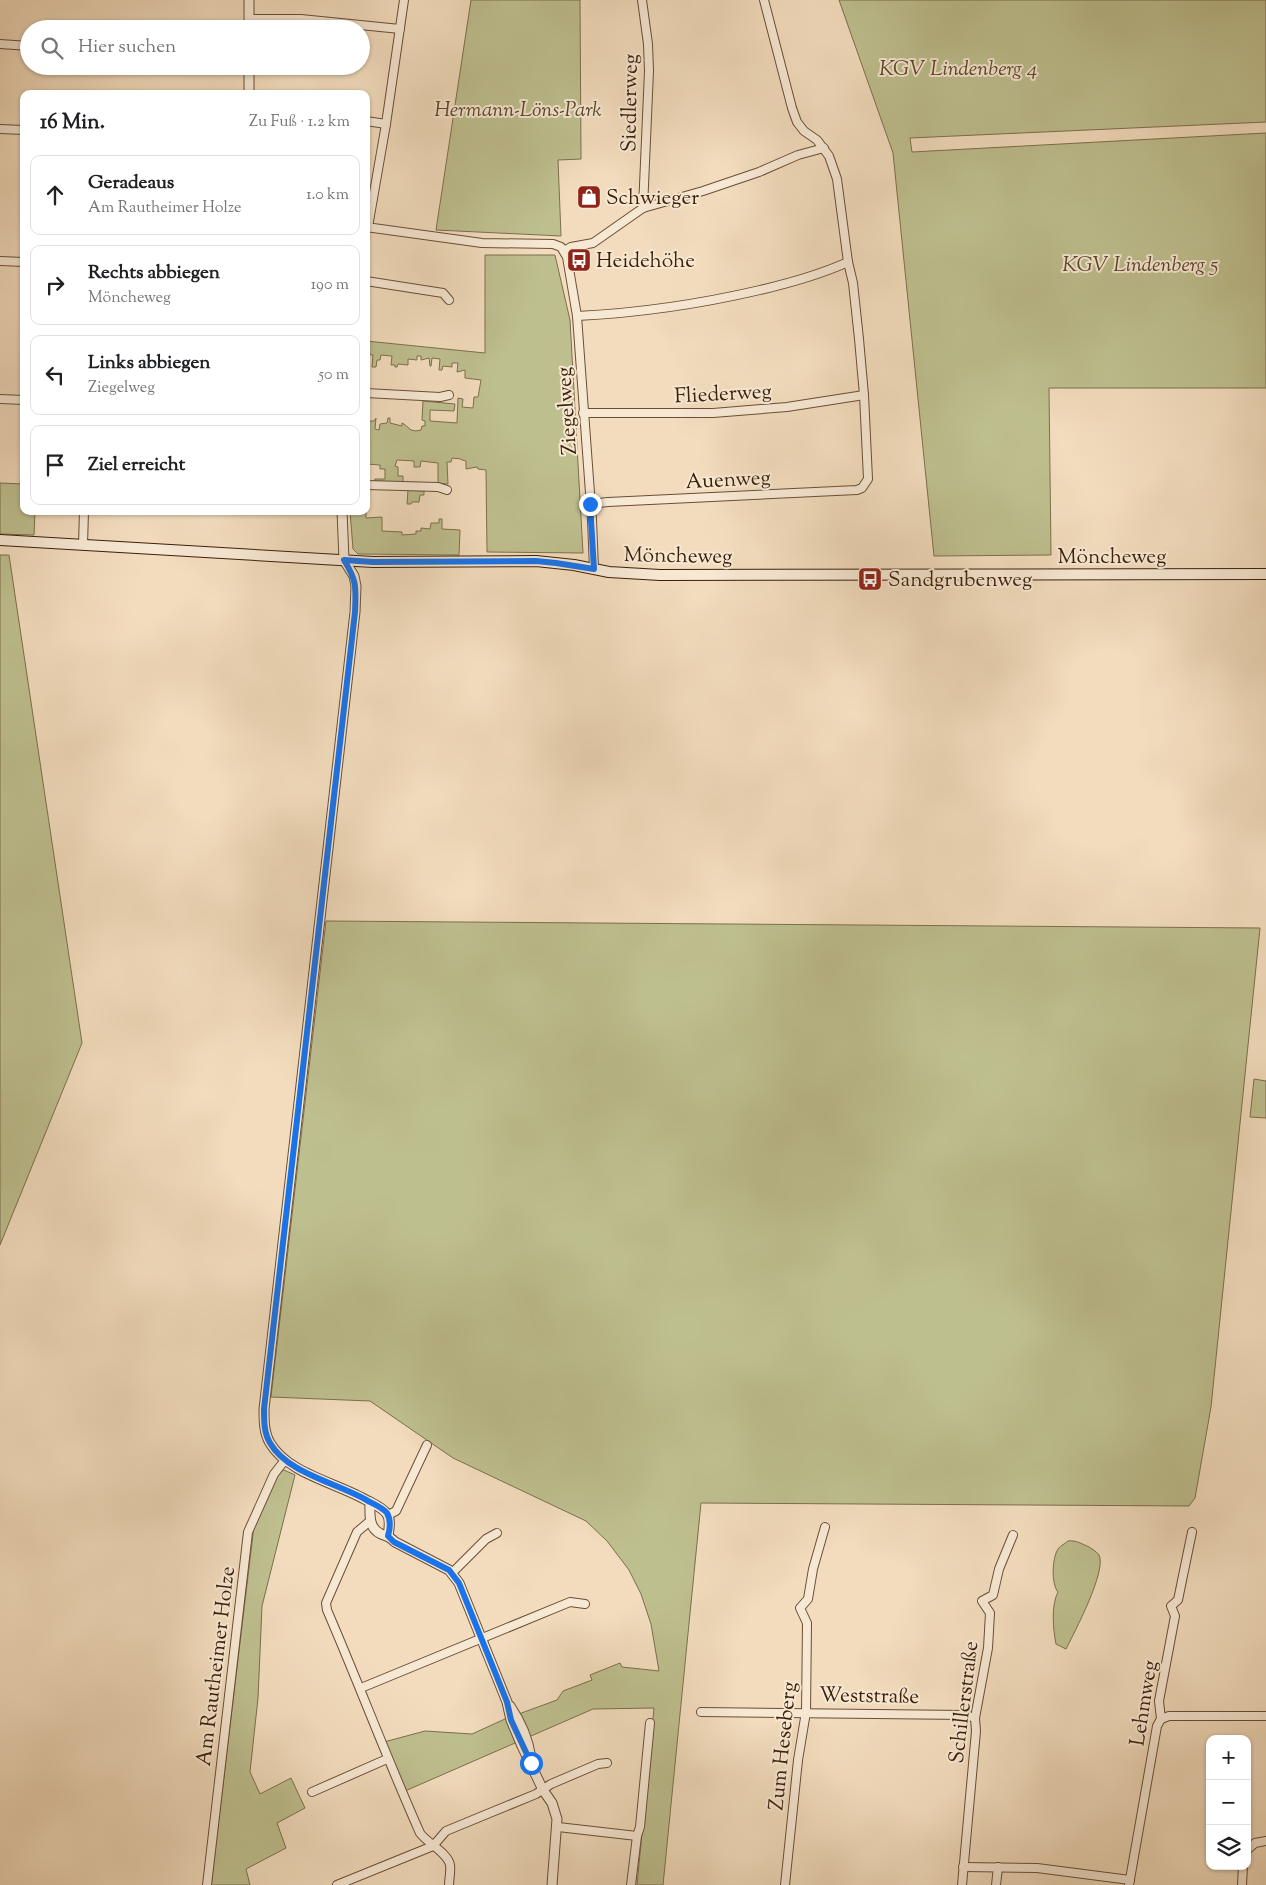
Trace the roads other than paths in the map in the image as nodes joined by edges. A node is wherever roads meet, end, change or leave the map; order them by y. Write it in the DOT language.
graph roads {
  1 [pos="249,0"];
  2 [pos="404,0"];
  3 [pos="642,0"];
  4 [pos="764,0"];
  5 [pos="249,19"];
  6 [pos="311,20"];
  7 [pos="370,26"];
  8 [pos="400,29"];
  9 [pos="0,44"];
  10 [pos="20,45"];
  11 [pos="249,75"];
  12 [pos="249,90"];
  13 [pos="370,122"];
  14 [pos="386,124"];
  15 [pos="0,129"];
  16 [pos="20,130"];
  17 [pos="824,148"];
  18 [pos="643,208"];
  19 [pos="370,211"];
  20 [pos="370,227"];
  21 [pos="564,251"];
  22 [pos="0,260"];
  23 [pos="20,262"];
  24 [pos="848,262"];
  25 [pos="370,282"];
  26 [pos="449,300"];
  27 [pos="577,316"];
  28 [pos="370,393"];
  29 [pos="449,395"];
  30 [pos="864,395"];
  31 [pos="0,399"];
  32 [pos="20,400"];
  33 [pos="583,413"];
  34 [pos="370,485"];
  35 [pos="447,490"];
  36 [pos="590,504"];
  37 [pos="84,515"];
  38 [pos="342,515"];
  39 [pos="0,540"];
  40 [pos="83,545"];
  41 [pos="344,560"];
  42 [pos="594,569"];
  43 [pos="1266,574"];
  44 [pos="427,1445"];
  45 [pos="285,1460"];
  46 [pos="370,1502"];
  47 [pos="388,1515"];
  48 [pos="370,1522"];
  49 [pos="825,1527"];
  50 [pos="1192,1532"];
  51 [pos="497,1533"];
  52 [pos="1014,1535"];
  53 [pos="388,1536"];
  54 [pos="452,1573"];
  55 [pos="585,1604"];
  56 [pos="481,1639"];
  57 [pos="361,1688"];
  58 [pos="702,1712"];
  59 [pos="806,1712"];
  60 [pos="1266,1716"];
  61 [pos="975,1718"];
  62 [pos="1161,1719"];
  63 [pos="650,1723"];
  64 [pos="387,1759"];
  65 [pos="607,1763"];
  66 [pos="543,1790"];
  67 [pos="312,1792"];
  68 [pos="558,1827"];
  69 [pos="637,1836"];
  70 [pos="1266,1841"];
  71 [pos="433,1846"];
  72 [pos="1251,1846"];
  73 [pos="963,1867"];
  74 [pos="998,1867"];
  75 [pos="1243,1870"];
  76 [pos="1130,1883"];
  77 [pos="207,1885"];
  78 [pos="337,1885"];
  79 [pos="449,1885"];
  80 [pos="552,1885"];
  81 [pos="632,1885"];
  82 [pos="784,1885"];
  83 [pos="962,1885"];
  84 [pos="996,1885"];
  85 [pos="1242,1885"];
  1 -- 5 [label="street"];
  2 -- 8 [label="street"];
  3 -- 18 [label="street, Siedlerweg"];
  4 -- 17 [label="street"];
  5 -- 6 [label="street"];
  7 -- 8 [label="street"];
  8 -- 14 [label="street"];
  9 -- 10 [label="street"];
  11 -- 12 [label="street"];
  13 -- 14 [label="street"];
  14 -- 19 [label="street"];
  15 -- 16 [label="street"];
  17 -- 18 [label="street"];
  17 -- 24 [label="street"];
  18 -- 21 [label="street"];
  20 -- 21 [label="street"];
  21 -- 27 [label="street, Ziegelweg"];
  22 -- 23 [label="street"];
  24 -- 27 [label="street"];
  24 -- 30 [label="street"];
  25 -- 26 [label="street"];
  27 -- 33 [label="street, Ziegelweg"];
  28 -- 29 [label="street"];
  30 -- 33 [label="street, Fliederweg"];
  30 -- 36 [label="street, Auenweg"];
  31 -- 32 [label="street"];
  33 -- 36 [label="street, Ziegelweg"];
  34 -- 35 [label="street"];
  36 -- 42 [label="street, Ziegelweg"];
  37 -- 40 [label="street"];
  38 -- 41 [label="street"];
  39 -- 40 [label="main road, Möncheweg"];
  40 -- 41 [label="main road, Möncheweg"];
  41 -- 42 [label="main road, Möncheweg"];
  41 -- 45 [label="street"];
  42 -- 43 [label="main road, Möncheweg"];
  44 -- 47 [label="street"];
  45 -- 46 [label="street"];
  45 -- 77 [label="street, Am Rautheimer Holze"];
  46 -- 47 [label="street"];
  46 -- 48 [label="street"];
  47 -- 53 [label="street"];
  48 -- 53 [label="street"];
  48 -- 57 [label="street"];
  49 -- 59 [label="street, Zum Heseberg"];
  50 -- 62 [label="street, Lehmweg"];
  51 -- 54 [label="street"];
  52 -- 61 [label="street, Schillerstraße"];
  53 -- 54 [label="street"];
  54 -- 56 [label="street"];
  55 -- 56 [label="street"];
  56 -- 57 [label="street"];
  56 -- 66 [label="street"];
  57 -- 64 [label="street"];
  58 -- 59 [label="street, Weststraße"];
  59 -- 61 [label="street, Weststraße"];
  59 -- 82 [label="street, Zum Heseberg"];
  60 -- 62 [label="street"];
  61 -- 73 [label="street, Schillerstraße"];
  62 -- 76 [label="street, Lehmweg"];
  63 -- 69 [label="street"];
  64 -- 67 [label="street"];
  64 -- 71 [label="street"];
  65 -- 66 [label="street"];
  66 -- 68 [label="street"];
  66 -- 71 [label="street"];
  68 -- 69 [label="street"];
  68 -- 80 [label="street"];
  69 -- 81 [label="street"];
  70 -- 72 [label="street"];
  71 -- 78 [label="street"];
  71 -- 79 [label="street"];
  73 -- 74 [label="street"];
  73 -- 83 [label="street, Schillerstraße"];
  74 -- 76 [label="street"];
  74 -- 84 [label="street"];
  75 -- 85 [label="street"];
}
